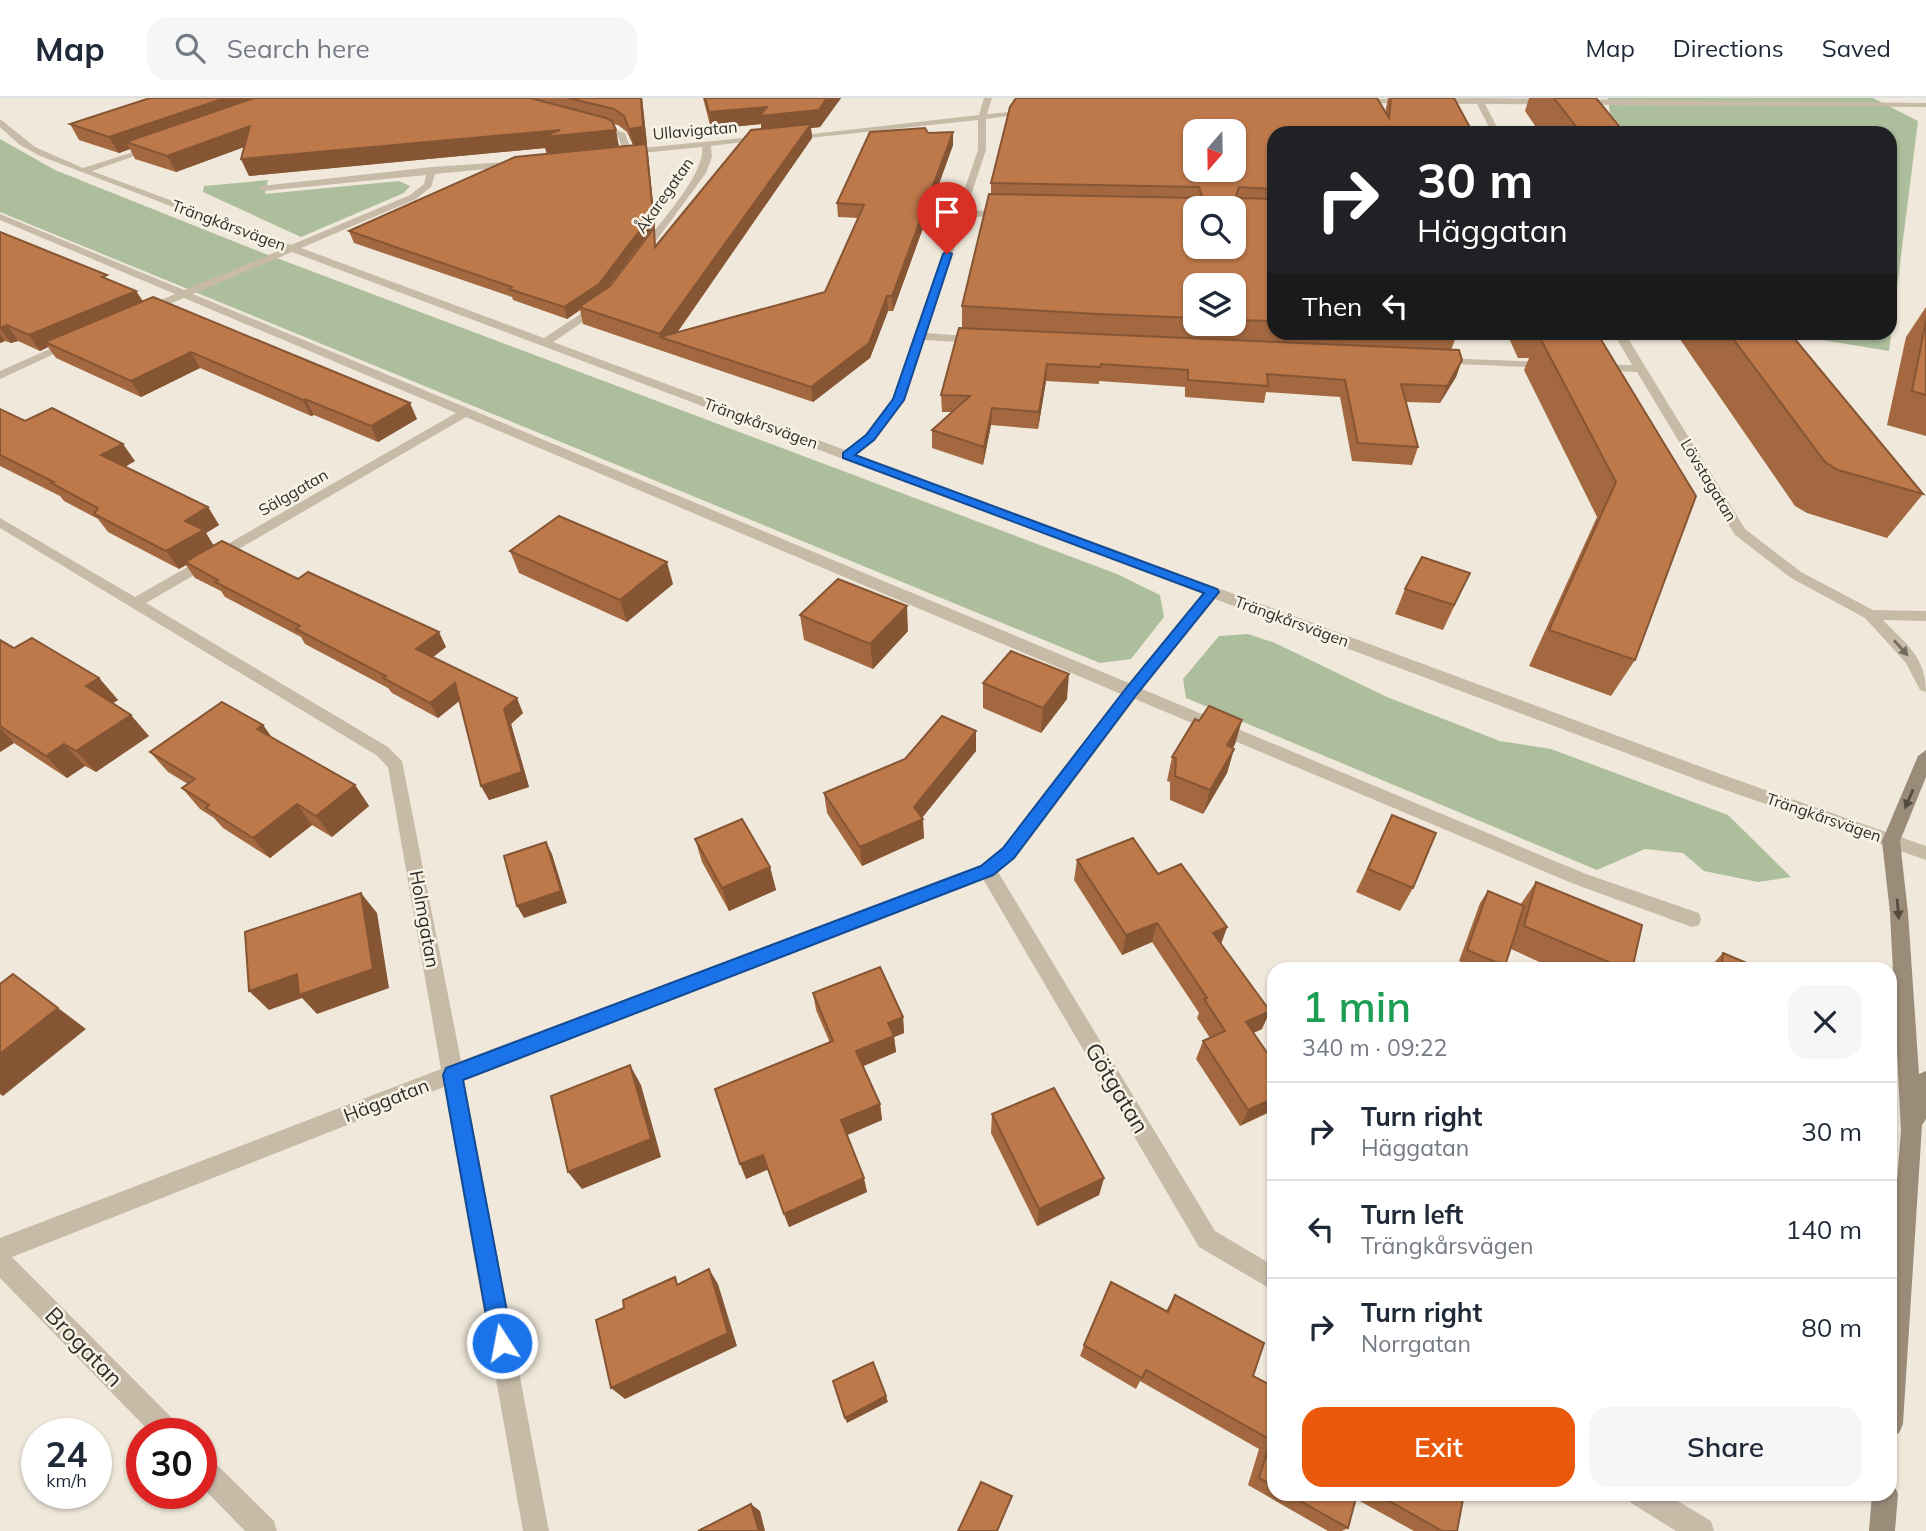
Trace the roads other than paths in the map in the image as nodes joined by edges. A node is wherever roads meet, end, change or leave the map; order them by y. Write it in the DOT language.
graph roads {
  1 [pos="988,98"];
  2 [pos="1480,100"];
  3 [pos="1339,101"];
  4 [pos="1926,105"];
  5 [pos="1037,111"];
  6 [pos="982,117"];
  7 [pos="0,121"];
  8 [pos="578,121"];
  9 [pos="1492,126"];
  10 [pos="166,143"];
  11 [pos="706,145"];
  12 [pos="628,151"];
  13 [pos="615,153"];
  14 [pos="525,163"];
  15 [pos="432,170"];
  16 [pos="83,171"];
  17 [pos="264,188"];
  18 [pos="963,214"];
  19 [pos="1023,215"];
  20 [pos="0,217"];
  21 [pos="292,249"];
  22 [pos="631,267"];
  23 [pos="184,294"];
  24 [pos="608,299"];
  25 [pos="135,316"];
  26 [pos="921,336"];
  27 [pos="86,337"];
  28 [pos="1623,340"];
  29 [pos="993,341"];
  30 [pos="544,343"];
  31 [pos="1419,360"];
  32 [pos="1565,366"];
  33 [pos="1578,366"];
  34 [pos="1641,369"];
  35 [pos="0,375"];
  36 [pos="466,412"];
  37 [pos="847,456"];
  38 [pos="0,522"];
  39 [pos="1213,592"];
  40 [pos="137,602"];
  41 [pos="1870,615"];
  42 [pos="1926,616"];
  43 [pos="1926,686"];
  44 [pos="1132,691"];
  45 [pos="1926,756"];
  46 [pos="1891,841"];
  47 [pos="1926,853"];
  48 [pos="987,870"];
  49 [pos="1692,919"];
  50 [pos="452,1075"];
  51 [pos="1926,1081"];
  52 [pos="1912,1131"];
  53 [pos="0,1250"];
  54 [pos="0,1261"];
  55 [pos="1267,1275"];
  56 [pos="1897,1331"];
  57 [pos="154,1418"];
  58 [pos="217,1483"];
  59 [pos="1652,1501"];
  60 [pos="1884,1501"];
  61 [pos="264,1531"];
  62 [pos="537,1531"];
  63 [pos="1701,1531"];
  64 [pos="1882,1531"];
  1 -- 6 [label="street"];
  2 -- 3 [label="street"];
  2 -- 4 [label="street"];
  2 -- 9 [label="street"];
  5 -- 6 [label="street, Ullavigatan"];
  6 -- 11 [label="street, Ullavigatan"];
  6 -- 18 [label="street"];
  7 -- 16 [label="street, Trängkårsvägen"];
  8 -- 12 [label="street"];
  10 -- 16 [label="street"];
  11 -- 12 [label="street, Ullavigatan"];
  11 -- 22 [label="street, Åkaregatan"];
  12 -- 13 [label="street, Ullavigatan"];
  14 -- 15 [label="street"];
  15 -- 17 [label="street"];
  15 -- 21 [label="street"];
  16 -- 21 [label="street, Trängkårsvägen"];
  18 -- 19 [label="street"];
  18 -- 26 [label="street"];
  20 -- 23 [label="street"];
  21 -- 23 [label="street"];
  21 -- 30 [label="street, Trängkårsvägen"];
  23 -- 25 [label="street"];
  23 -- 36 [label="street"];
  24 -- 30 [label="street"];
  26 -- 29 [label="street"];
  26 -- 37 [label="street"];
  27 -- 35 [label="street"];
  28 -- 34 [label="street, Lövstagatan"];
  30 -- 37 [label="street, Trängkårsvägen"];
  31 -- 32 [label="street"];
  33 -- 34 [label="street"];
  34 -- 41 [label="street, Lövstagatan"];
  36 -- 40 [label="street, Sälggatan"];
  36 -- 44 [label="street"];
  37 -- 39 [label="street, Trängkårsvägen"];
  38 -- 40 [label="street, Holmgatan"];
  39 -- 44 [label="street, Häggatan"];
  39 -- 46 [label="street, Trängkårsvägen"];
  40 -- 50 [label="street, Holmgatan"];
  41 -- 42 [label="street, Lövstagatan"];
  41 -- 43 [label="street, Lövstagatan, one-way"];
  44 -- 48 [label="street, Häggatan"];
  44 -- 49 [label="street"];
  45 -- 46 [label="main road, one-way"];
  46 -- 47 [label="street, Trängkårsvägen"];
  46 -- 52 [label="main road, one-way"];
  48 -- 50 [label="street, Häggatan"];
  48 -- 55 [label="street, Götgatan"];
  50 -- 53 [label="street, Häggatan"];
  50 -- 62 [label="street, Holmgatan"];
  51 -- 52 [label="main road"];
  52 -- 56 [label="main road"];
  54 -- 57 [label="street, Brogatan"];
  58 -- 61 [label="street"];
  59 -- 63 [label="street"];
  60 -- 64 [label="main road"];
}
